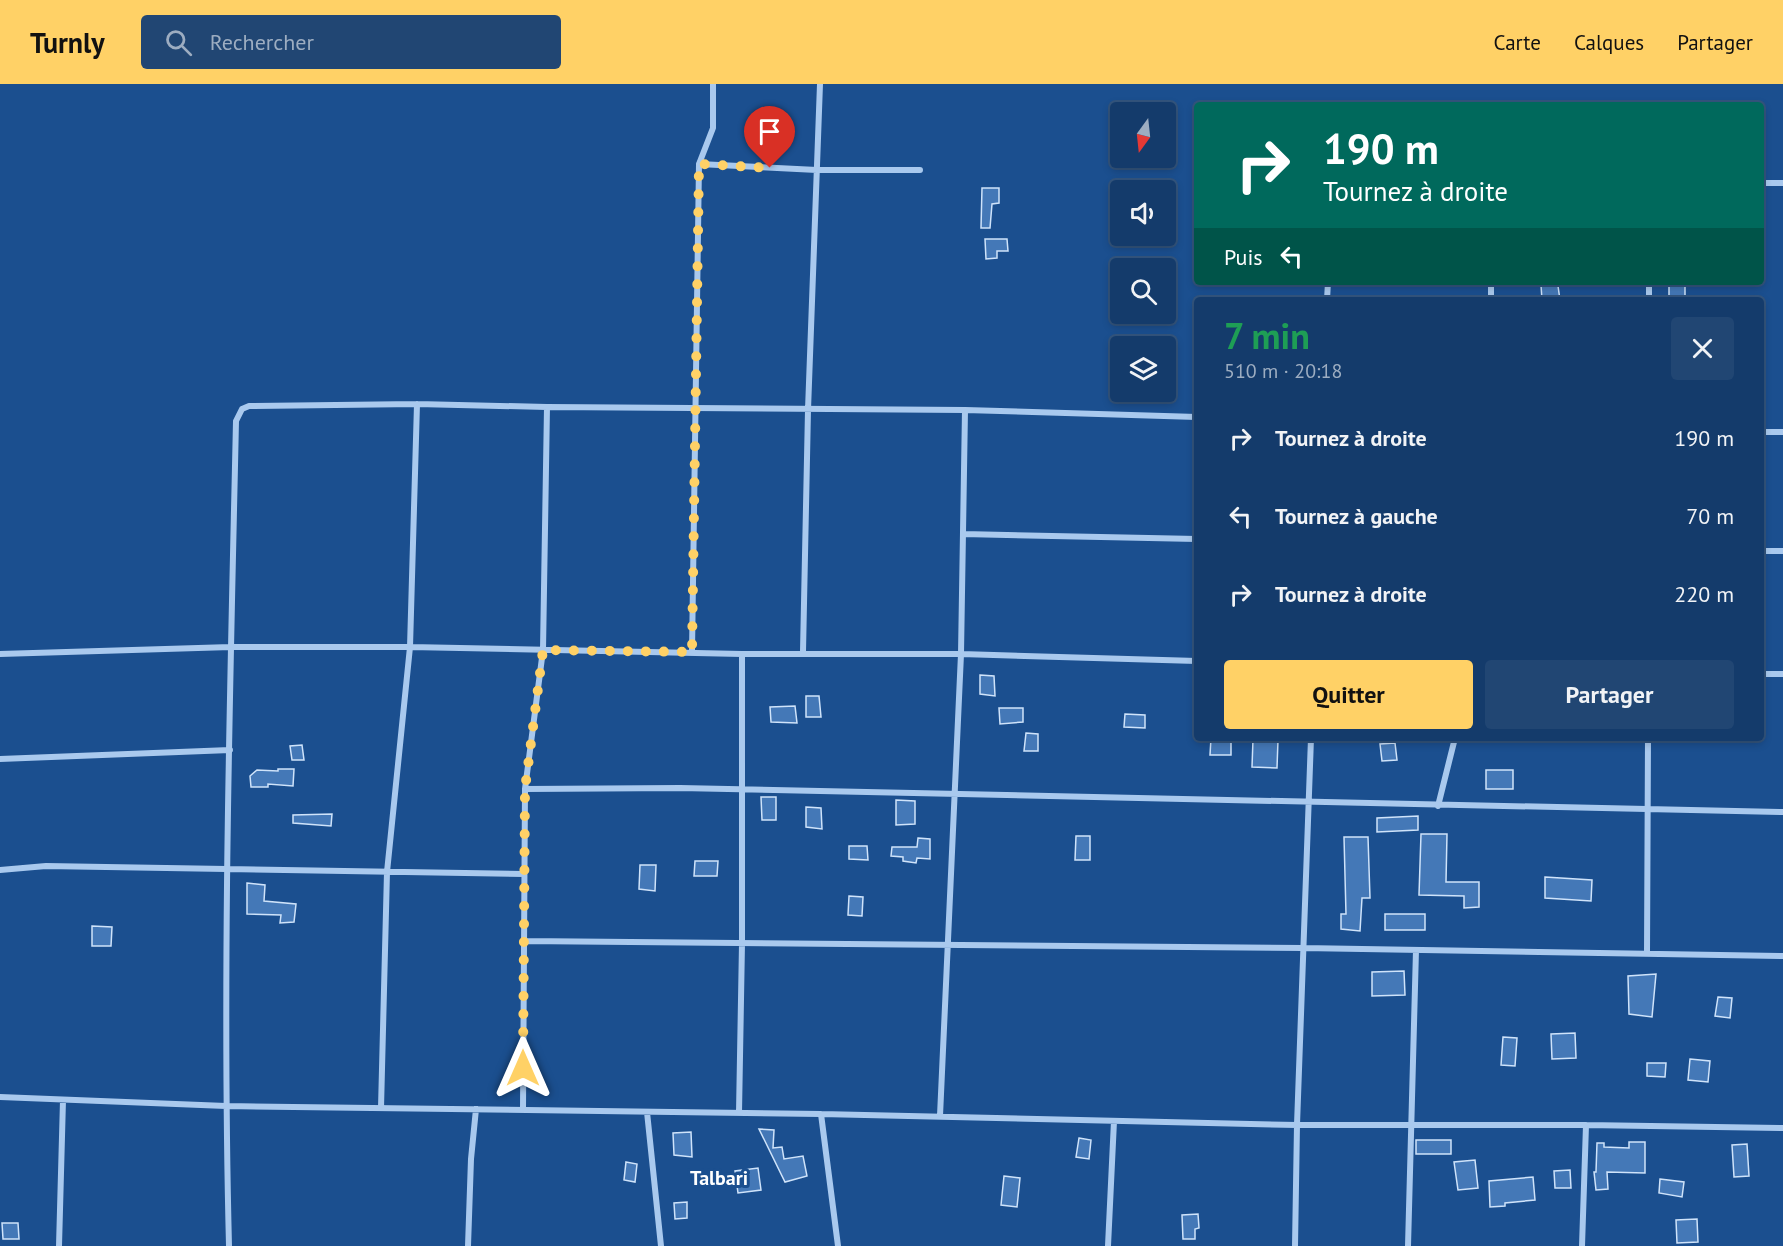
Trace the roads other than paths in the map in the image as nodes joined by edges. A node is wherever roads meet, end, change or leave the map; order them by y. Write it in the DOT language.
graph roads {
  1 [pos="713,84"];
  2 [pos="820,84"];
  3 [pos="699,164"];
  4 [pos="817,170"];
  5 [pos="921,170"];
  6 [pos="1764,183"];
  7 [pos="1783,183"];
  8 [pos="417,404"];
  9 [pos="547,407"];
  10 [pos="696,409"];
  11 [pos="808,410"];
  12 [pos="965,410"];
  13 [pos="1194,417"];
  14 [pos="1764,432"];
  15 [pos="1783,432"];
  16 [pos="963,534"];
  17 [pos="1194,539"];
  18 [pos="1764,551"];
  19 [pos="1783,551"];
  20 [pos="231,647"];
  21 [pos="410,647"];
  22 [pos="543,650"];
  23 [pos="692,652"];
  24 [pos="803,652"];
  25 [pos="0,654"];
  26 [pos="742,654"];
  27 [pos="961,654"];
  28 [pos="1194,662"];
  29 [pos="1764,674"];
  30 [pos="1783,674"];
  31 [pos="1311,741"];
  32 [pos="1454,741"];
  33 [pos="1648,741"];
  34 [pos="230,750"];
  35 [pos="0,759"];
  36 [pos="525,789"];
  37 [pos="741,789"];
  38 [pos="955,794"];
  39 [pos="1310,802"];
  40 [pos="1437,806"];
  41 [pos="1648,810"];
  42 [pos="1783,812"];
  43 [pos="228,868"];
  44 [pos="0,870"];
  45 [pos="387,872"];
  46 [pos="524,874"];
  47 [pos="524,941"];
  48 [pos="742,943"];
  49 [pos="948,945"];
  50 [pos="1303,948"];
  51 [pos="1416,950"];
  52 [pos="1647,954"];
  53 [pos="1783,956"];
  54 [pos="0,1097"];
  55 [pos="63,1100"];
  56 [pos="225,1106"];
  57 [pos="381,1108"];
  58 [pos="476,1109"];
  59 [pos="523,1110"];
  60 [pos="647,1112"];
  61 [pos="739,1113"];
  62 [pos="821,1114"];
  63 [pos="940,1116"];
  64 [pos="1114,1120"];
  65 [pos="1297,1125"];
  66 [pos="1410,1125"];
  67 [pos="1586,1125"];
  68 [pos="1783,1128"];
  69 [pos="59,1246"];
  70 [pos="229,1246"];
  71 [pos="468,1246"];
  72 [pos="661,1246"];
  73 [pos="838,1246"];
  74 [pos="1108,1246"];
  75 [pos="1295,1246"];
  76 [pos="1408,1246"];
  77 [pos="1582,1246"];
  1 -- 3 [label="street"];
  2 -- 4 [label="street"];
  3 -- 4 [label="street"];
  3 -- 10 [label="street"];
  4 -- 5 [label="street"];
  4 -- 11 [label="street"];
  6 -- 7 [label="street"];
  8 -- 9 [label="street"];
  8 -- 20 [label="street"];
  8 -- 21 [label="street"];
  9 -- 10 [label="street"];
  9 -- 22 [label="street"];
  10 -- 11 [label="street"];
  10 -- 23 [label="street"];
  11 -- 12 [label="street"];
  11 -- 24 [label="street"];
  12 -- 13 [label="street"];
  12 -- 16 [label="street"];
  14 -- 15 [label="street"];
  16 -- 17 [label="street"];
  16 -- 27 [label="street"];
  18 -- 19 [label="street"];
  20 -- 21 [label="street"];
  20 -- 25 [label="street"];
  20 -- 34 [label="street"];
  21 -- 22 [label="street"];
  21 -- 45 [label="street"];
  22 -- 23 [label="street"];
  22 -- 36 [label="street"];
  23 -- 26 [label="street"];
  24 -- 26 [label="street"];
  24 -- 27 [label="street"];
  26 -- 37 [label="street"];
  27 -- 28 [label="street"];
  27 -- 38 [label="street"];
  29 -- 30 [label="street"];
  31 -- 39 [label="street"];
  32 -- 40 [label="street"];
  33 -- 41 [label="street"];
  34 -- 35 [label="street"];
  34 -- 43 [label="street"];
  36 -- 37 [label="street"];
  36 -- 46 [label="street"];
  37 -- 38 [label="street"];
  37 -- 48 [label="street"];
  38 -- 39 [label="street"];
  38 -- 49 [label="street"];
  39 -- 40 [label="street"];
  39 -- 50 [label="street"];
  40 -- 41 [label="street"];
  41 -- 42 [label="street"];
  41 -- 52 [label="street"];
  43 -- 44 [label="street"];
  43 -- 45 [label="street"];
  43 -- 56 [label="street"];
  45 -- 46 [label="street"];
  45 -- 57 [label="street"];
  46 -- 47 [label="street"];
  47 -- 48 [label="street"];
  47 -- 59 [label="street"];
  48 -- 49 [label="street"];
  48 -- 61 [label="street"];
  49 -- 50 [label="street"];
  49 -- 63 [label="street"];
  50 -- 51 [label="street"];
  50 -- 65 [label="street"];
  51 -- 52 [label="street"];
  51 -- 66 [label="street"];
  52 -- 53 [label="street"];
  54 -- 55 [label="street"];
  55 -- 56 [label="street"];
  55 -- 69 [label="street"];
  56 -- 57 [label="street"];
  56 -- 70 [label="street"];
  57 -- 58 [label="street"];
  58 -- 59 [label="street"];
  58 -- 71 [label="street"];
  59 -- 60 [label="street"];
  60 -- 61 [label="street"];
  60 -- 72 [label="street"];
  61 -- 62 [label="street"];
  62 -- 63 [label="street"];
  62 -- 73 [label="street"];
  63 -- 64 [label="street"];
  64 -- 65 [label="street"];
  64 -- 74 [label="street"];
  65 -- 66 [label="street"];
  65 -- 75 [label="street"];
  66 -- 67 [label="street"];
  66 -- 76 [label="street"];
  67 -- 68 [label="street"];
  67 -- 77 [label="street"];
}
